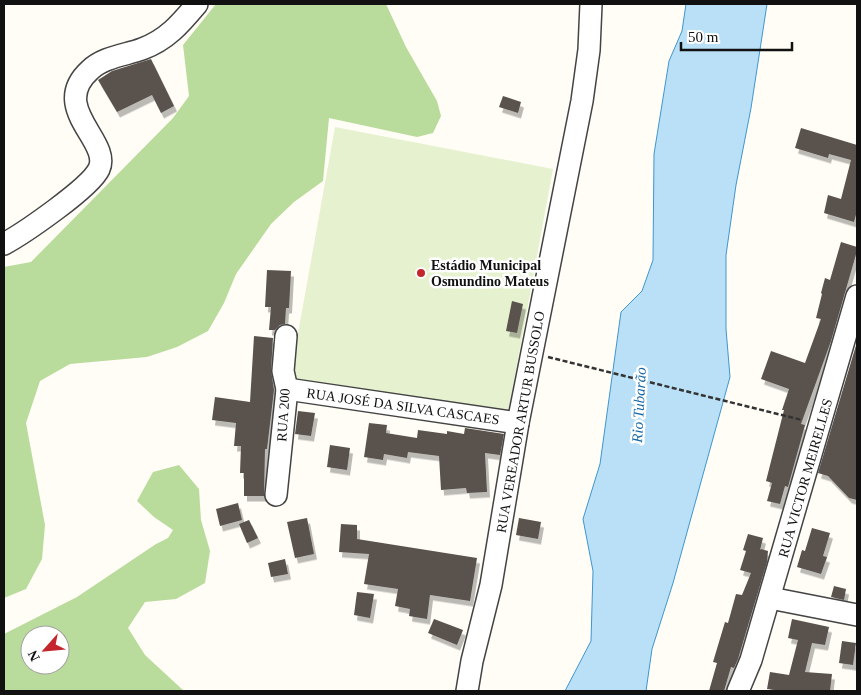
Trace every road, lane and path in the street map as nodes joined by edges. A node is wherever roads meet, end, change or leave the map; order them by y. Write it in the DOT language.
graph roads {
  1 [pos="197,4"];
  2 [pos="591,4"];
  3 [pos="4,244"];
  4 [pos="857,296"];
  5 [pos="286,336"];
  6 [pos="532,353"];
  7 [pos="287,389"];
  8 [pos="518,423"];
  9 [pos="820,424"];
  10 [pos="276,495"];
  11 [pos="770,598"];
  12 [pos="857,615"];
  13 [pos="751,660"];
  14 [pos="467,691"];
  15 [pos="738,691"];
  16 [pos="748,691"];
  1 -- 3 [label="street"];
  2 -- 6 [label="street, RUA VEREADOR ARTUR BUSSOLO"];
  4 -- 9 [label="street, RUA VICTOR MEIRELLES"];
  5 -- 7 [label="street, RUA 200"];
  6 -- 8 [label="street, RUA VEREADOR ARTUR BUSSOLO"];
  6 -- 9 [label="path"];
  7 -- 8 [label="street, RUA JOSÉ DA SILVA CASCAES"];
  7 -- 10 [label="street, RUA 200"];
  8 -- 14 [label="street, RUA VEREADOR ARTUR BUSSOLO"];
  9 -- 11 [label="street, RUA VICTOR MEIRELLES"];
  11 -- 12 [label="street"];
  11 -- 13 [label="street, RUA VICTOR MEIRELLES"];
  13 -- 15 [label="street"];
  13 -- 16 [label="street"];
}
